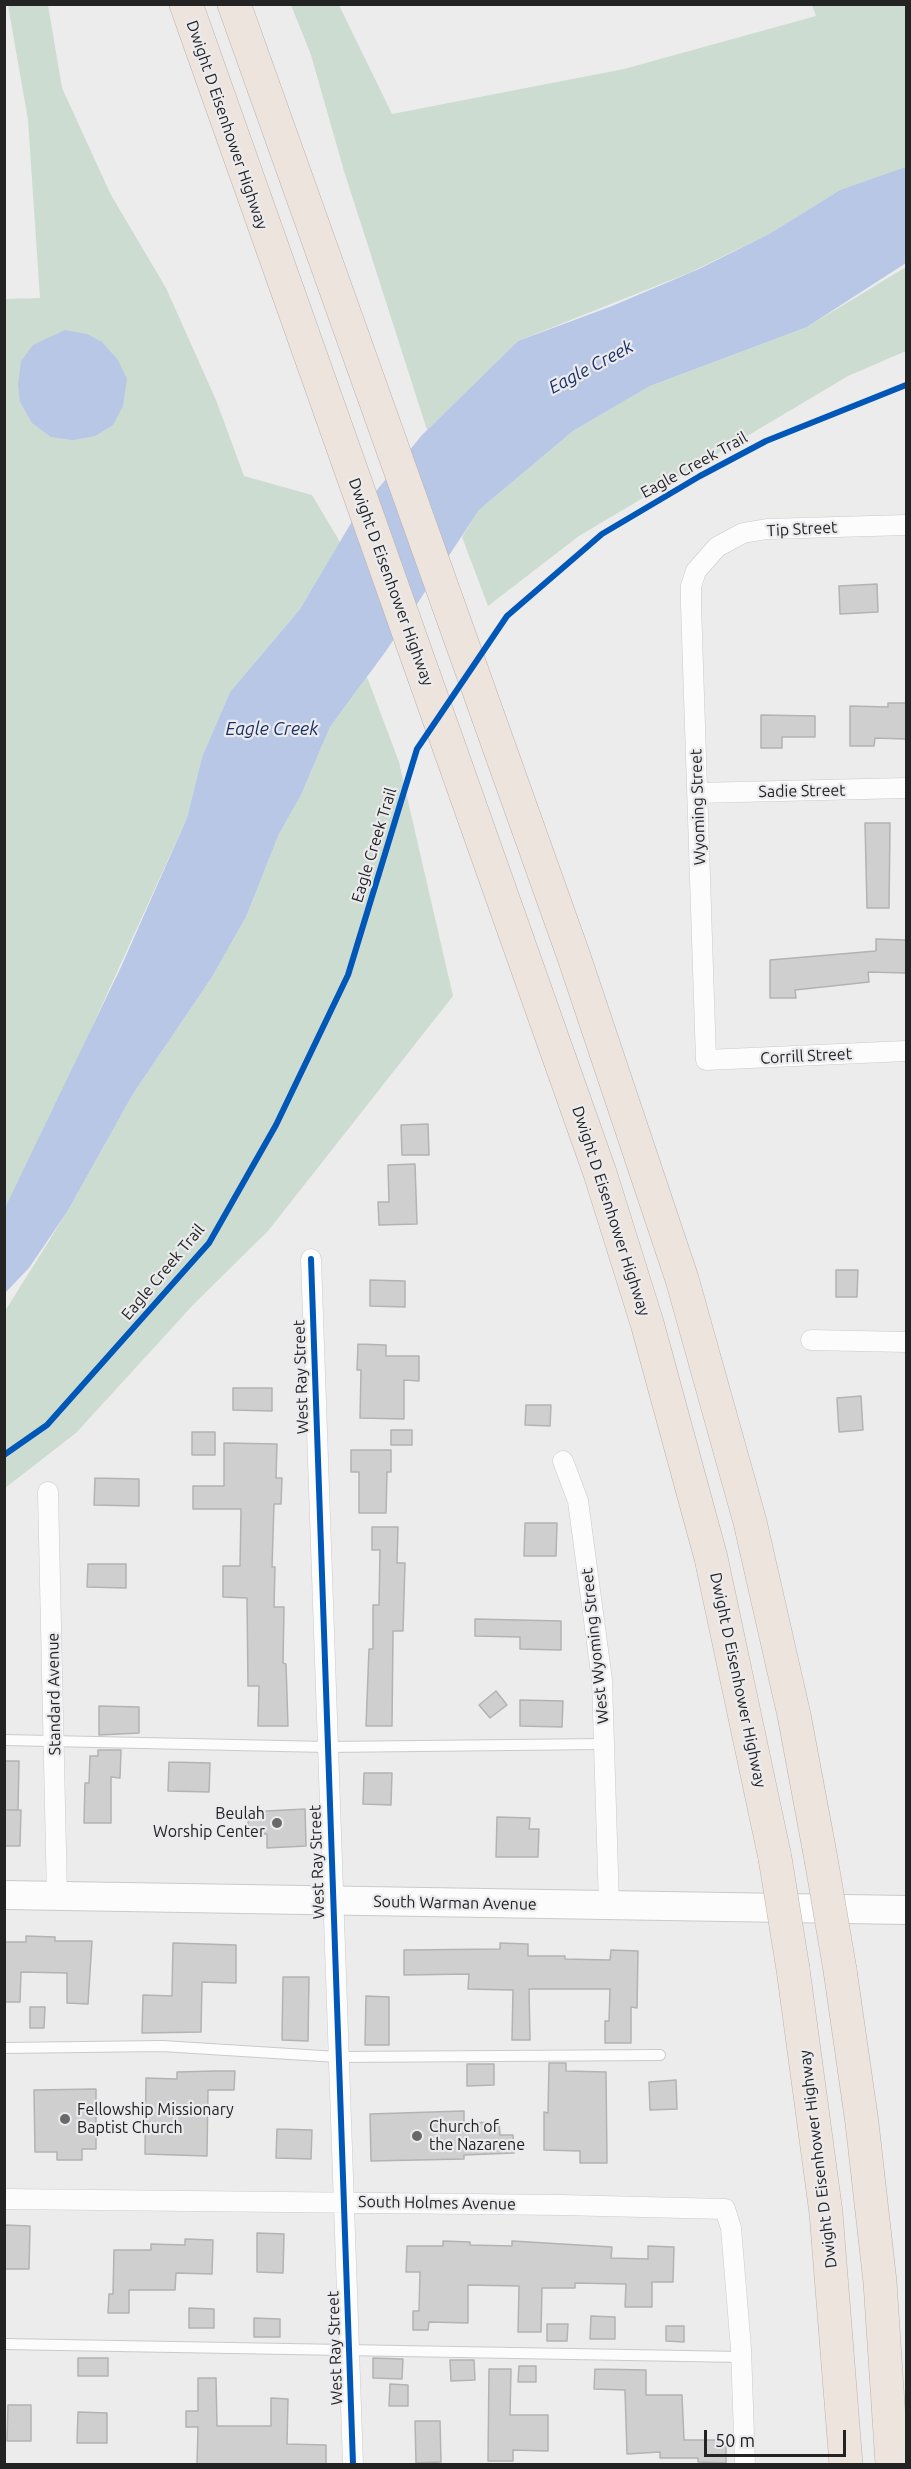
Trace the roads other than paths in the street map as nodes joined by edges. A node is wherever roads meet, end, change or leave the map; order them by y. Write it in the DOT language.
graph roads {
  1 [pos="186,4"];
  2 [pos="234,4"];
  3 [pos="906,525"];
  4 [pos="706,558"];
  5 [pos="906,788"];
  6 [pos="697,793"];
  7 [pos="906,1051"];
  8 [pos="706,1060"];
  9 [pos="311,1259"];
  10 [pos="811,1340"];
  11 [pos="906,1342"];
  12 [pos="563,1461"];
  13 [pos="48,1492"];
  14 [pos="4,1740"];
  15 [pos="55,1740"];
  16 [pos="604,1744"];
  17 [pos="327,1747"];
  18 [pos="4,1895"];
  19 [pos="57,1896"];
  20 [pos="332,1900"];
  21 [pos="609,1905"];
  22 [pos="906,1910"];
  23 [pos="4,2048"];
  24 [pos="660,2055"];
  25 [pos="338,2056"];
  26 [pos="4,2199"];
  27 [pos="344,2202"];
  28 [pos="4,2344"];
  29 [pos="349,2351"];
  30 [pos="741,2357"];
  31 [pos="353,2464"];
  32 [pos="744,2464"];
  33 [pos="846,2464"];
  34 [pos="892,2464"];
  1 -- 33 [label="highway, Dwight D Eisenhower Highway, bridge"];
  2 -- 34 [label="highway, bridge"];
  3 -- 4 [label="street, Tip Street"];
  4 -- 6 [label="street, Wyoming Street"];
  5 -- 6 [label="street, Sadie Street"];
  6 -- 8 [label="street, Wyoming Street"];
  7 -- 8 [label="street, Corrill Street"];
  9 -- 17 [label="street, West Ray Street"];
  10 -- 11 [label="street"];
  12 -- 16 [label="street, West Wyoming Street"];
  13 -- 15 [label="street, Standard Avenue"];
  14 -- 15 [label="lane"];
  15 -- 17 [label="lane"];
  15 -- 19 [label="street, Standard Avenue"];
  16 -- 17 [label="lane"];
  16 -- 21 [label="street, West Wyoming Street"];
  17 -- 20 [label="street, West Ray Street"];
  18 -- 19 [label="main road, South Warman Avenue"];
  19 -- 20 [label="main road, South Warman Avenue"];
  20 -- 21 [label="main road, South Warman Avenue"];
  20 -- 25 [label="street, West Ray Street"];
  21 -- 22 [label="main road, South Warman Avenue"];
  23 -- 25 [label="lane"];
  24 -- 25 [label="lane"];
  25 -- 27 [label="street, West Ray Street"];
  26 -- 27 [label="street, South Holmes Avenue"];
  27 -- 29 [label="street, West Ray Street"];
  27 -- 30 [label="street, South Holmes Avenue"];
  28 -- 29 [label="lane"];
  29 -- 30 [label="lane"];
  29 -- 31 [label="street, West Ray Street"];
  30 -- 32 [label="street"];
}
